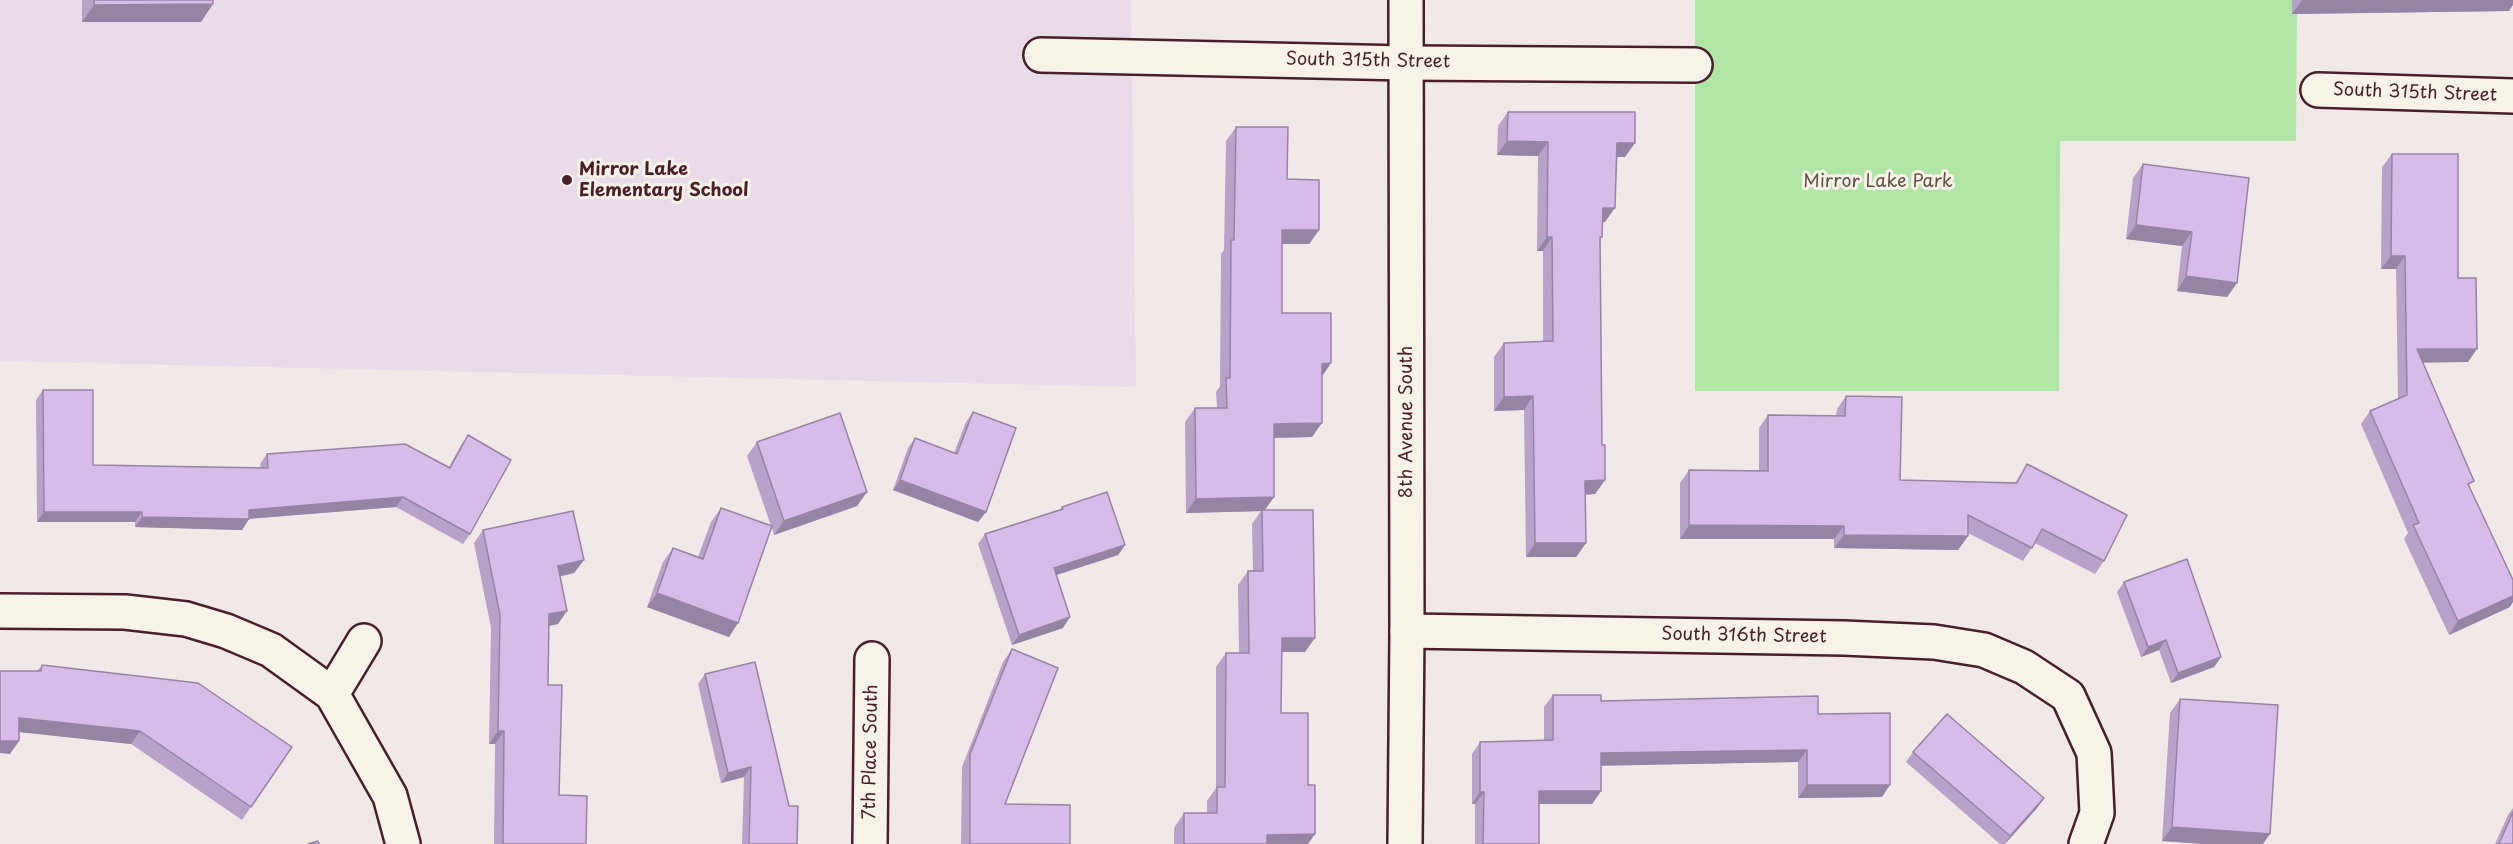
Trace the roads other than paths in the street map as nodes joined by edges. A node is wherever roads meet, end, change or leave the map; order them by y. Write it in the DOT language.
graph roads {
  1 [pos="1407,0"];
  2 [pos="1041,55"];
  3 [pos="1406,63"];
  4 [pos="1695,65"];
  5 [pos="2318,90"];
  6 [pos="2513,96"];
  7 [pos="0,611"];
  8 [pos="1407,631"];
  9 [pos="364,640"];
  10 [pos="872,659"];
  11 [pos="332,694"];
  12 [pos="403,844"];
  13 [pos="870,844"];
  14 [pos="1405,844"];
  15 [pos="2086,844"];
  1 -- 3 [label="street, 8th Avenue South"];
  2 -- 3 [label="street, South 315th Street"];
  3 -- 4 [label="street, South 315th Street"];
  3 -- 8 [label="street, 8th Avenue South"];
  5 -- 6 [label="street, South 315th Street"];
  7 -- 11 [label="street"];
  8 -- 14 [label="street, 8th Avenue South"];
  8 -- 15 [label="street, South 316th Street"];
  9 -- 11 [label="street"];
  10 -- 13 [label="street, 7th Place South"];
  11 -- 12 [label="street"];
}
